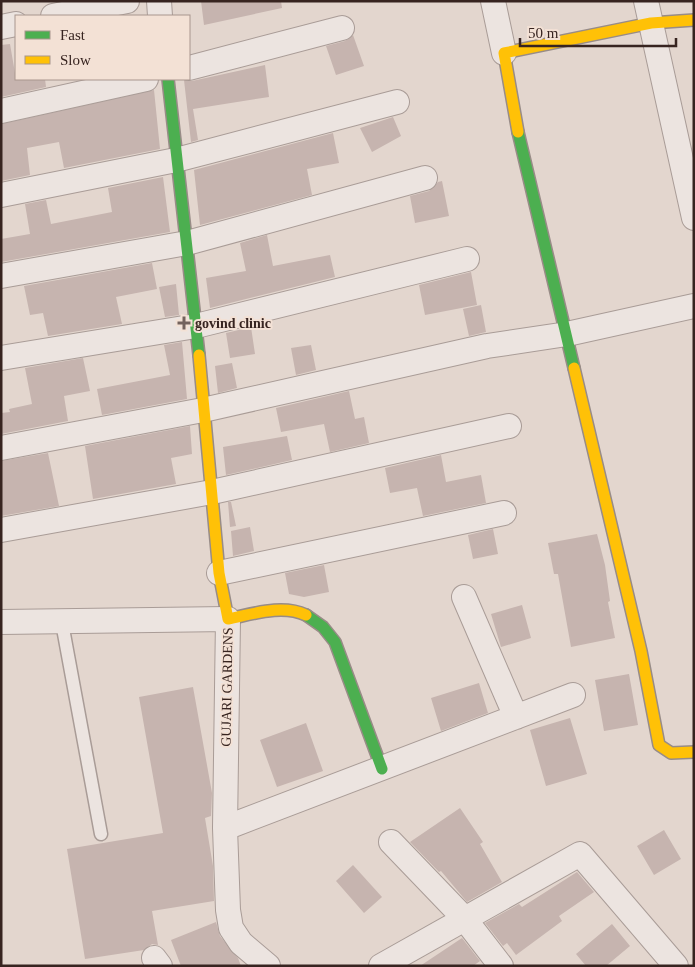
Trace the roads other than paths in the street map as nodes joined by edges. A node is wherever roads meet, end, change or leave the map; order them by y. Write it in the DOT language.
graph roads {
  1 [pos="127,1"];
  2 [pos="159,1"];
  3 [pos="493,1"];
  4 [pos="649,12"];
  5 [pos="59,15"];
  6 [pos="160,15"];
  7 [pos="694,20"];
  8 [pos="15,24"];
  9 [pos="1,27"];
  10 [pos="342,28"];
  11 [pos="504,53"];
  12 [pos="190,68"];
  13 [pos="141,80"];
  14 [pos="168,80"];
  15 [pos="397,102"];
  16 [pos="1,110"];
  17 [pos="176,160"];
  18 [pos="425,178"];
  19 [pos="1,195"];
  20 [pos="694,218"];
  21 [pos="188,243"];
  22 [pos="466,259"];
  23 [pos="1,276"];
  24 [pos="694,306"];
  25 [pos="196,326"];
  26 [pos="567,334"];
  27 [pos="1,358"];
  28 [pos="203,410"];
  29 [pos="509,426"];
  30 [pos="1,448"];
  31 [pos="212,492"];
  32 [pos="504,513"];
  33 [pos="1,530"];
  34 [pos="219,573"];
  35 [pos="464,598"];
  36 [pos="228,619"];
  37 [pos="1,622"];
  38 [pos="62,623"];
  39 [pos="573,695"];
  40 [pos="516,717"];
  41 [pos="694,752"];
  42 [pos="382,768"];
  43 [pos="225,828"];
  44 [pos="101,834"];
  45 [pos="391,842"];
  46 [pos="464,918"];
  47 [pos="268,966"];
  48 [pos="381,966"];
  49 [pos="501,966"];
  50 [pos="676,966"];
  1 -- 5 [label="street"];
  2 -- 6 [label="street"];
  3 -- 11 [label="street"];
  4 -- 7 [label="street"];
  4 -- 11 [label="street"];
  4 -- 20 [label="street"];
  8 -- 9 [label="street"];
  10 -- 12 [label="street"];
  11 -- 26 [label="street"];
  13 -- 16 [label="street"];
  14 -- 17 [label="street"];
  15 -- 17 [label="street"];
  17 -- 19 [label="street"];
  17 -- 21 [label="street"];
  18 -- 21 [label="street"];
  21 -- 23 [label="street"];
  21 -- 25 [label="street"];
  22 -- 25 [label="street"];
  24 -- 26 [label="street"];
  25 -- 27 [label="street"];
  25 -- 28 [label="street"];
  26 -- 28 [label="street"];
  26 -- 41 [label="street"];
  28 -- 30 [label="street"];
  28 -- 31 [label="street"];
  29 -- 31 [label="street"];
  31 -- 33 [label="street"];
  31 -- 34 [label="street"];
  32 -- 34 [label="street"];
  34 -- 36 [label="street"];
  35 -- 40 [label="street"];
  36 -- 38 [label="street, GUJARI GARDENS"];
  36 -- 42 [label="street"];
  36 -- 43 [label="street, GUJARI GARDENS"];
  37 -- 38 [label="street, GUJARI GARDENS"];
  38 -- 44 [label="lane"];
  39 -- 40 [label="street"];
  40 -- 42 [label="street"];
  42 -- 43 [label="street"];
  43 -- 47 [label="street, GUJARI GARDENS"];
  45 -- 46 [label="street"];
  46 -- 48 [label="street"];
  46 -- 49 [label="street"];
  46 -- 50 [label="street"];
}
